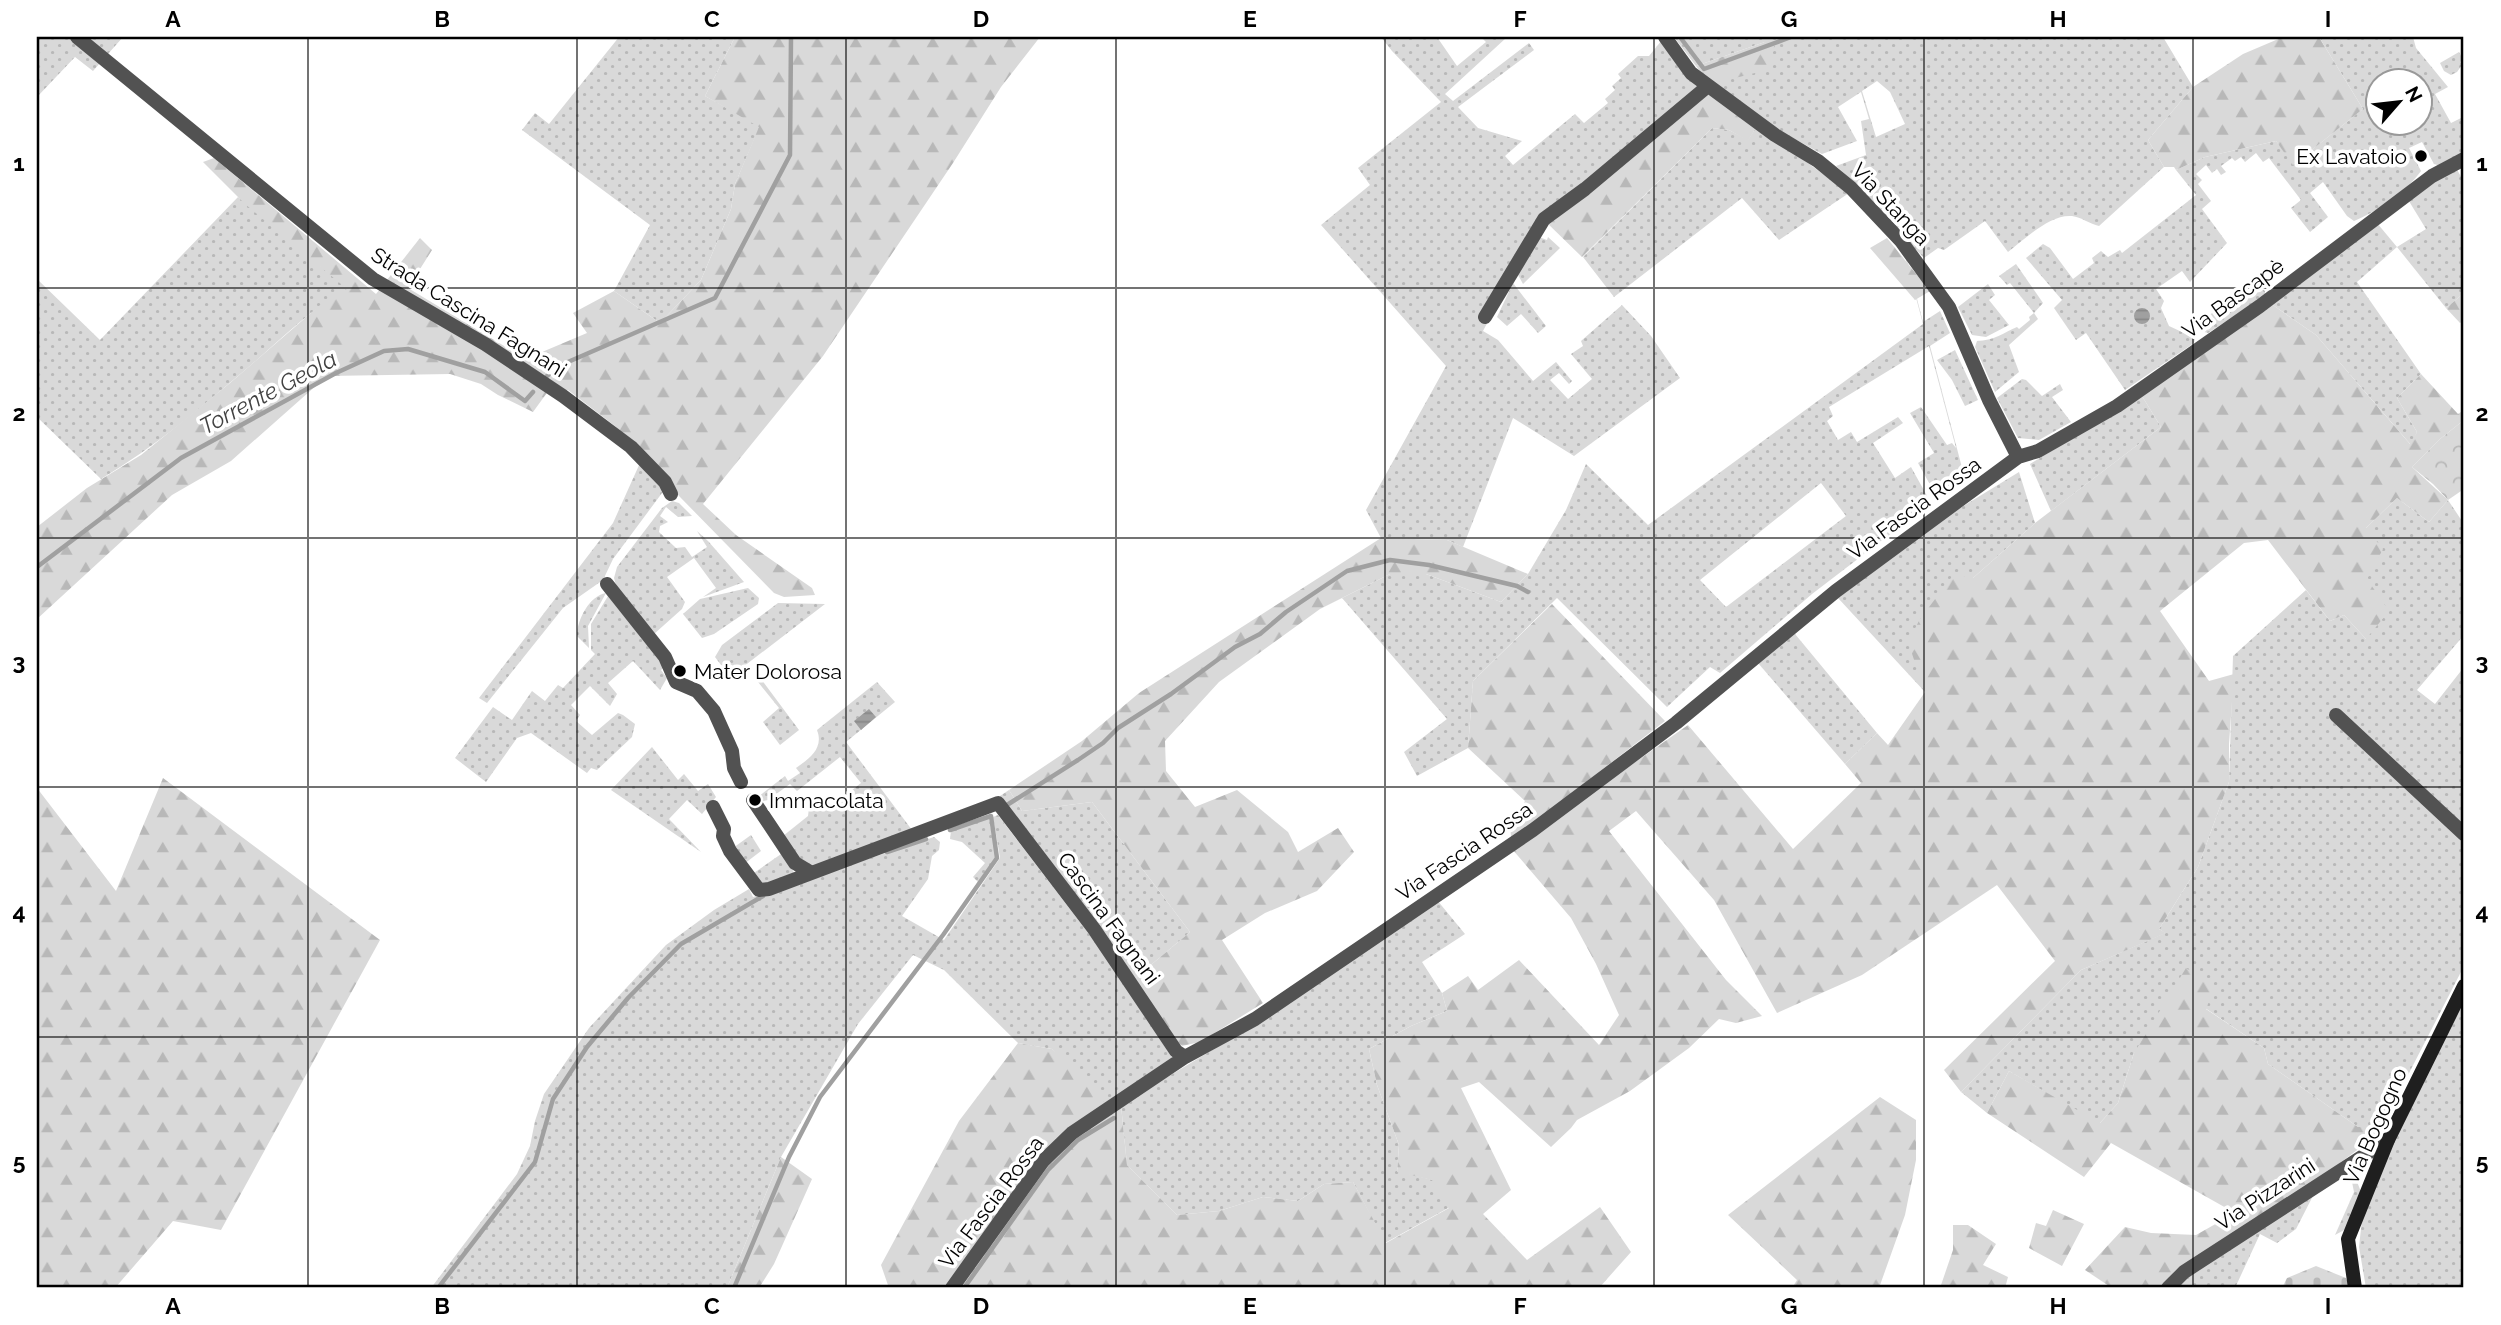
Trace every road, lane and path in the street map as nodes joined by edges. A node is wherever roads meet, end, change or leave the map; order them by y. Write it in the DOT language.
graph roads {
  1 [pos="77,37"];
  2 [pos="1665,37"];
  3 [pos="1707,86"];
  4 [pos="2464,159"];
  5 [pos="1485,317"];
  6 [pos="2018,457"];
  7 [pos="671,494"];
  8 [pos="607,584"];
  9 [pos="2336,715"];
  10 [pos="741,782"];
  11 [pos="753,800"];
  12 [pos="713,807"];
  13 [pos="2464,834"];
  14 [pos="810,872"];
  15 [pos="2464,986"];
  16 [pos="1185,1057"];
  17 [pos="2388,1140"];
  18 [pos="952,1288"];
  19 [pos="2168,1288"];
  20 [pos="2355,1288"];
  1 -- 7 [label="street, Strada Cascina Fagnani"];
  2 -- 3 [label="street, Via Stanga"];
  3 -- 5 [label="street"];
  3 -- 6 [label="street, Via Stanga"];
  4 -- 6 [label="street, Via Bascapè"];
  6 -- 16 [label="street, Via Fascia Rossa"];
  8 -- 10 [label="street"];
  9 -- 13 [label="street"];
  11 -- 14 [label="street"];
  12 -- 14 [label="street"];
  14 -- 16 [label="street, Cascina Fagnani"];
  15 -- 17 [label="main road, Via Bogogno"];
  16 -- 18 [label="street, Via Fascia Rossa"];
  17 -- 19 [label="street, Via Pizzarini"];
  17 -- 20 [label="main road, Via Bogogno"];
}
